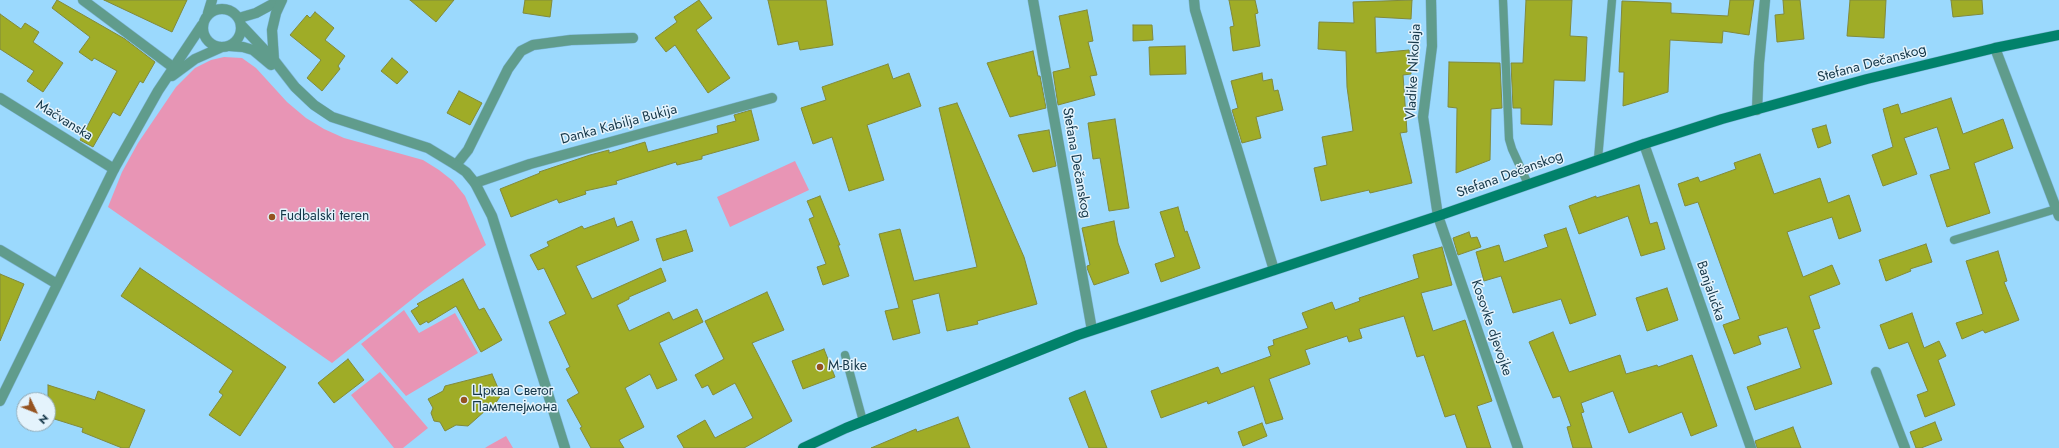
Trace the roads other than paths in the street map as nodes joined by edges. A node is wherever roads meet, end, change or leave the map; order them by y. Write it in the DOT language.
graph roads {
  1 [pos="83,0"];
  2 [pos="212,0"];
  3 [pos="232,0"];
  4 [pos="281,0"];
  5 [pos="1033,0"];
  6 [pos="1194,0"];
  7 [pos="1431,0"];
  8 [pos="1503,0"];
  9 [pos="1612,0"];
  10 [pos="1765,0"];
  11 [pos="208,13"];
  12 [pos="238,19"];
  13 [pos="202,25"];
  14 [pos="2059,35"];
  15 [pos="633,38"];
  16 [pos="226,47"];
  17 [pos="1995,48"];
  18 [pos="274,60"];
  19 [pos="174,68"];
  20 [pos="285,76"];
  21 [pos="163,83"];
  22 [pos="0,98"];
  23 [pos="772,98"];
  24 [pos="1757,110"];
  25 [pos="1644,144"];
  26 [pos="1598,159"];
  27 [pos="456,164"];
  28 [pos="114,169"];
  29 [pos="475,184"];
  30 [pos="1528,184"];
  31 [pos="2058,212"];
  32 [pos="1438,216"];
  33 [pos="1954,240"];
  34 [pos="0,250"];
  35 [pos="1274,270"];
  36 [pos="56,284"];
  37 [pos="1092,330"];
  38 [pos="845,355"];
  39 [pos="1876,372"];
  40 [pos="0,401"];
  41 [pos="863,421"];
  42 [pos="565,448"];
  43 [pos="804,448"];
  44 [pos="1518,448"];
  45 [pos="1751,448"];
  46 [pos="1905,448"];
  1 -- 19 [label="street"];
  2 -- 11 [label="street"];
  3 -- 12 [label="street"];
  4 -- 12 [label="street"];
  4 -- 18 [label="street"];
  5 -- 37 [label="street, Stefana Dečanskog"];
  6 -- 35 [label="street"];
  7 -- 32 [label="street, Vladike Nikolaja"];
  8 -- 30 [label="lane"];
  9 -- 26 [label="lane"];
  10 -- 24 [label="street"];
  11 -- 12 [label="street"];
  11 -- 13 [label="street"];
  12 -- 16 [label="street"];
  12 -- 18 [label="street"];
  13 -- 16 [label="street"];
  13 -- 19 [label="street"];
  14 -- 17 [label="main road, Stefana Dečanskog"];
  15 -- 27 [label="street"];
  16 -- 20 [label="street"];
  16 -- 21 [label="street"];
  17 -- 24 [label="main road, Stefana Dečanskog"];
  17 -- 31 [label="street"];
  18 -- 20 [label="street"];
  19 -- 21 [label="street"];
  20 -- 27 [label="street"];
  21 -- 28 [label="street"];
  22 -- 28 [label="street, Mačvanska"];
  23 -- 29 [label="street, Danka Kabilja Bukija"];
  24 -- 25 [label="main road, Stefana Dečanskog"];
  25 -- 26 [label="main road, Stefana Dečanskog"];
  25 -- 45 [label="street, Banjalučka"];
  26 -- 30 [label="main road, Stefana Dečanskog"];
  27 -- 29 [label="street"];
  28 -- 36 [label="street"];
  29 -- 42 [label="street"];
  30 -- 32 [label="main road, Stefana Dečanskog"];
  31 -- 33 [label="lane"];
  32 -- 35 [label="main road, Stefana Dečanskog"];
  32 -- 44 [label="street, Kosovke djevojke"];
  34 -- 36 [label="street"];
  35 -- 37 [label="main road, Stefana Dečanskog"];
  36 -- 40 [label="street"];
  37 -- 41 [label="main road, Stefana Dečanskog"];
  38 -- 41 [label="lane"];
  39 -- 46 [label="street"];
  41 -- 43 [label="main road, Stefana Dečanskog"];
}
